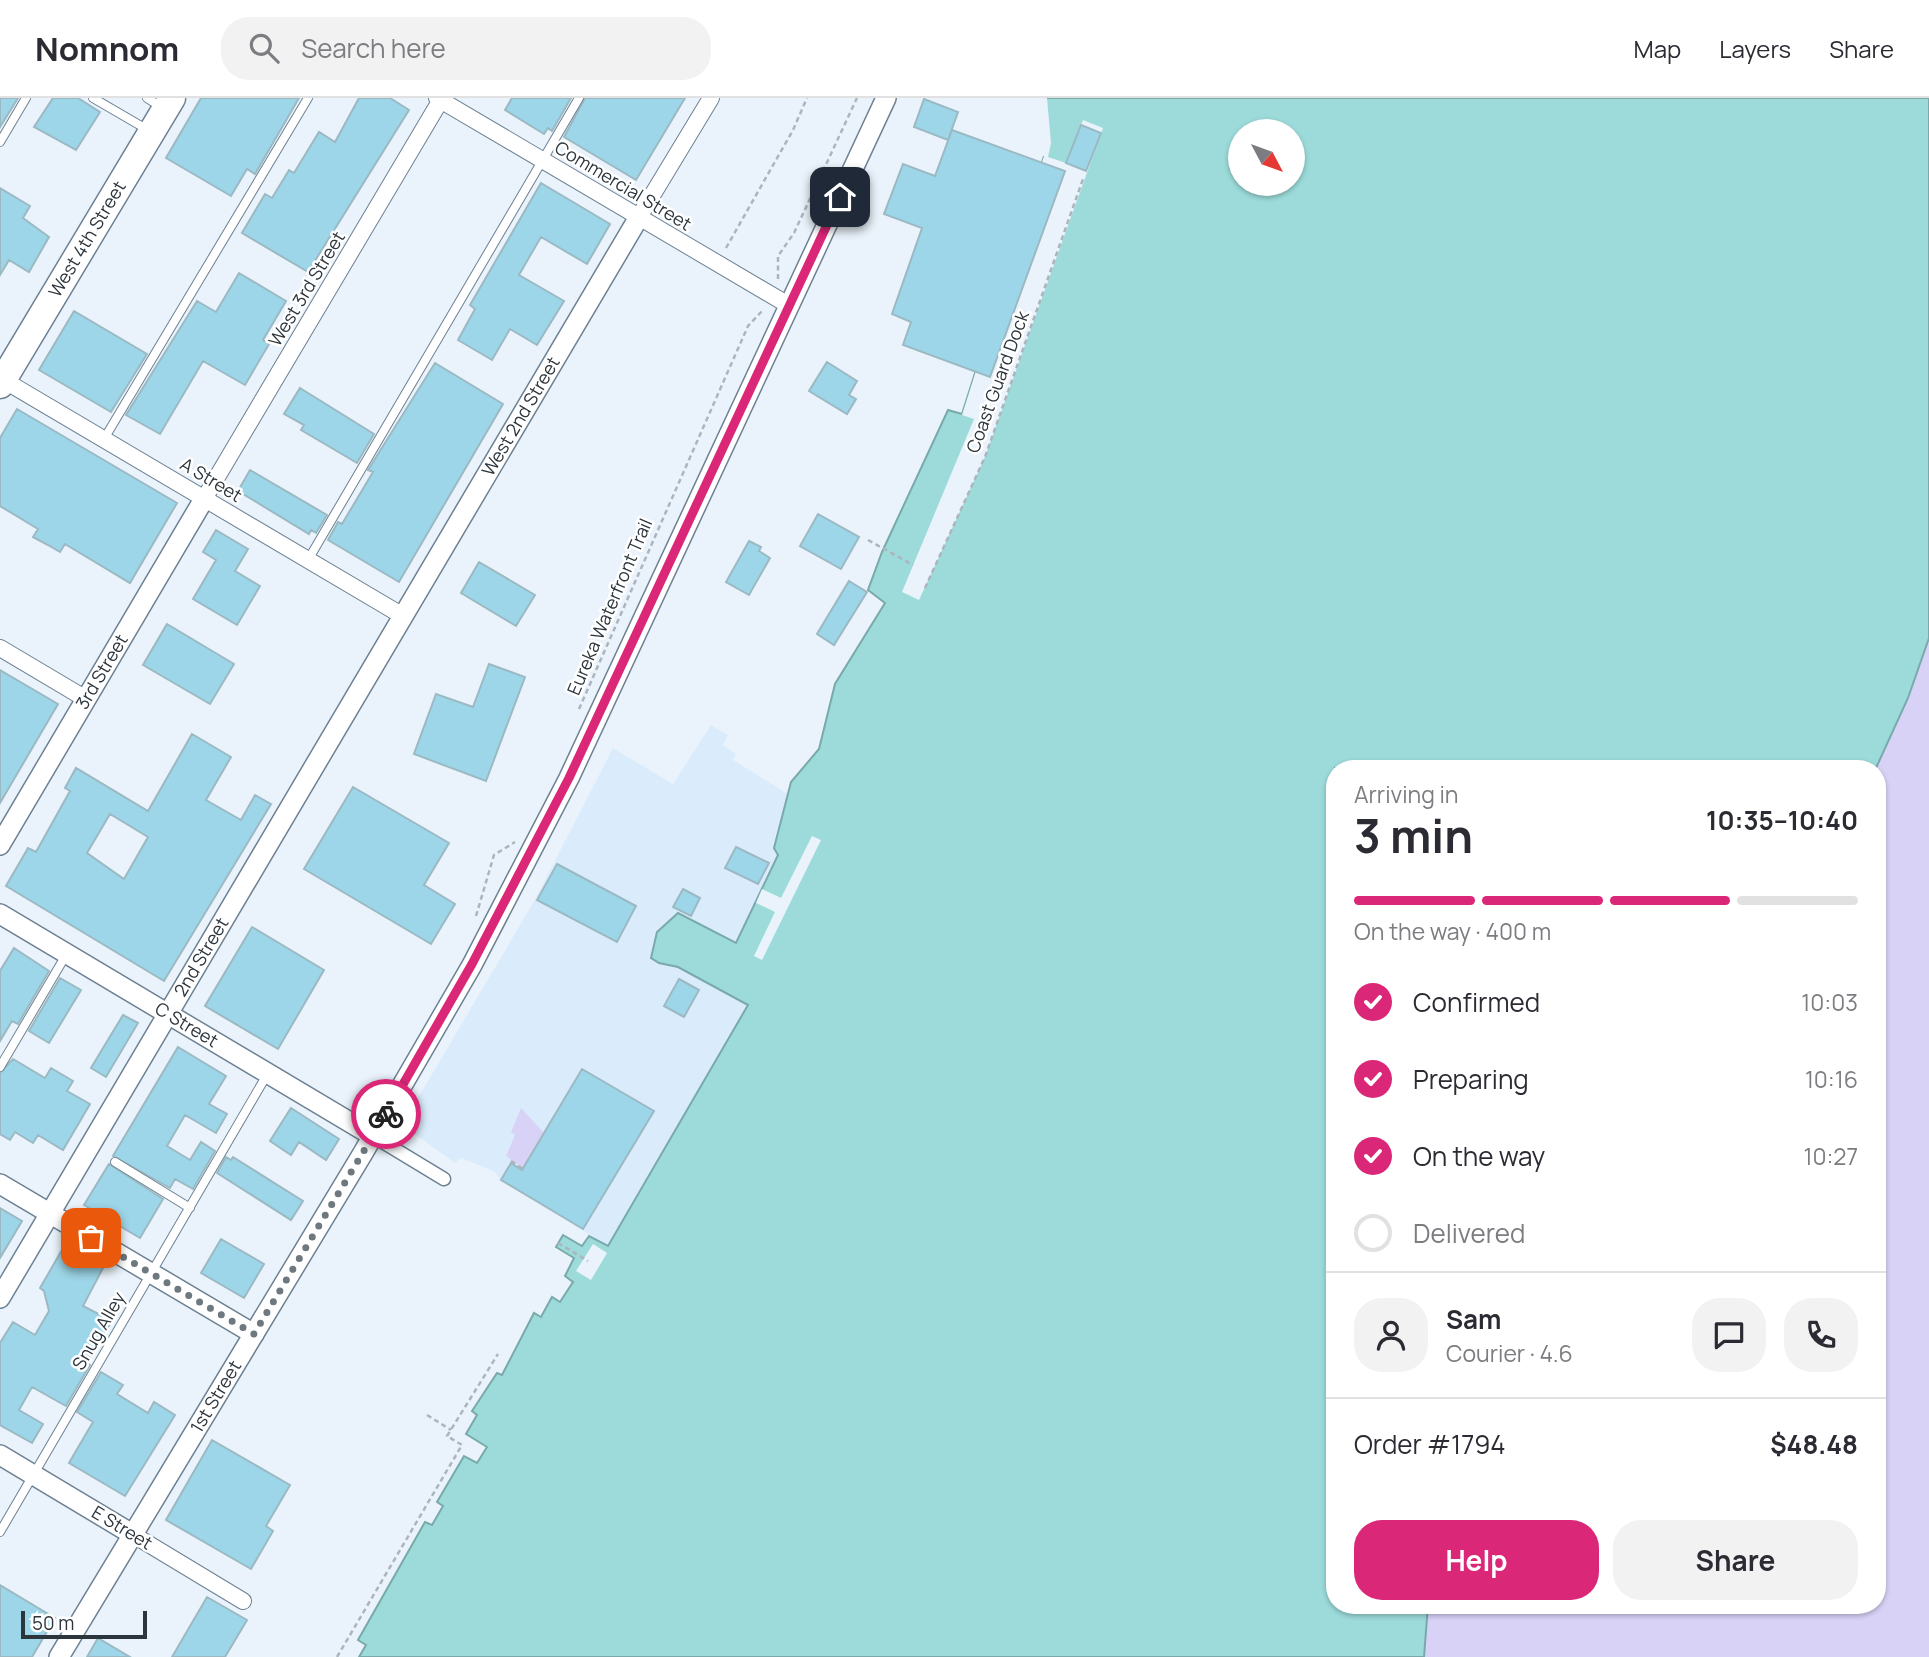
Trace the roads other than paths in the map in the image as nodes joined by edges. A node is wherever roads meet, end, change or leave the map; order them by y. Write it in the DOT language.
graph roads {
  1 [pos="26,98"];
  2 [pos="93,98"];
  3 [pos="307,98"];
  4 [pos="579,98"];
  5 [pos="711,98"];
  6 [pos="886,98"];
  7 [pos="440,99"];
  8 [pos="161,102"];
  9 [pos="152,132"];
  10 [pos="0,142"];
  11 [pos="542,160"];
  12 [pos="639,217"];
  13 [pos="790,306"];
  14 [pos="1,381"];
  15 [pos="104,439"];
  16 [pos="204,499"];
  17 [pos="308,560"];
  18 [pos="402,616"];
  19 [pos="0,648"];
  20 [pos="86,699"];
  21 [pos="0,845"];
  22 [pos="0,914"];
  23 [pos="66,954"];
  24 [pos="168,1014"];
  25 [pos="0,1068"];
  26 [pos="268,1073"];
  27 [pos="373,1136"];
  28 [pos="115,1162"];
  29 [pos="444,1179"];
  30 [pos="0,1184"];
  31 [pos="190,1208"];
  32 [pos="50,1214"];
  33 [pos="151,1274"];
  34 [pos="0,1298"];
  35 [pos="254,1334"];
  36 [pos="0,1455"];
  37 [pos="34,1475"];
  38 [pos="0,1532"];
  39 [pos="132,1534"];
  40 [pos="243,1601"];
  41 [pos="59,1657"];
  1 -- 10 [label="lane"];
  2 -- 9 [label="lane"];
  3 -- 15 [label="lane"];
  4 -- 11 [label="lane"];
  5 -- 12 [label="street"];
  6 -- 13 [label="street, 1st Street"];
  7 -- 11 [label="street, Commercial Street"];
  7 -- 16 [label="street, West 3rd Street"];
  8 -- 9 [label="highway, West 4th Street"];
  9 -- 14 [label="highway, West 4th Street"];
  11 -- 12 [label="street, Commercial Street"];
  11 -- 17 [label="lane"];
  12 -- 13 [label="street, Commercial Street"];
  12 -- 18 [label="street, West 2nd Street"];
  13 -- 27 [label="street, 1st Street"];
  14 -- 15 [label="street, A Street"];
  15 -- 16 [label="street, A Street"];
  16 -- 17 [label="street, A Street"];
  16 -- 20 [label="street, 3rd Street"];
  17 -- 18 [label="street, A Street"];
  18 -- 24 [label="street, 2nd Street"];
  19 -- 20 [label="street"];
  20 -- 21 [label="street, 3rd Street"];
  22 -- 23 [label="street, C Street"];
  23 -- 24 [label="street, C Street"];
  23 -- 25 [label="lane"];
  24 -- 26 [label="street, C Street"];
  24 -- 32 [label="street, 2nd Street"];
  26 -- 27 [label="street, C Street"];
  26 -- 31 [label="lane, Snug Alley"];
  27 -- 29 [label="street"];
  27 -- 35 [label="street, 1st Street"];
  28 -- 31 [label="lane"];
  30 -- 32 [label="street"];
  31 -- 33 [label="lane, Snug Alley"];
  32 -- 33 [label="street"];
  32 -- 34 [label="street, 2nd Street"];
  33 -- 35 [label="street"];
  33 -- 37 [label="lane, Snug Alley"];
  35 -- 39 [label="street, 1st Street"];
  36 -- 37 [label="street, E Street"];
  37 -- 38 [label="lane, Snug Alley"];
  37 -- 39 [label="street, E Street"];
  39 -- 40 [label="street, E Street"];
  39 -- 41 [label="street, 1st Street"];
}
